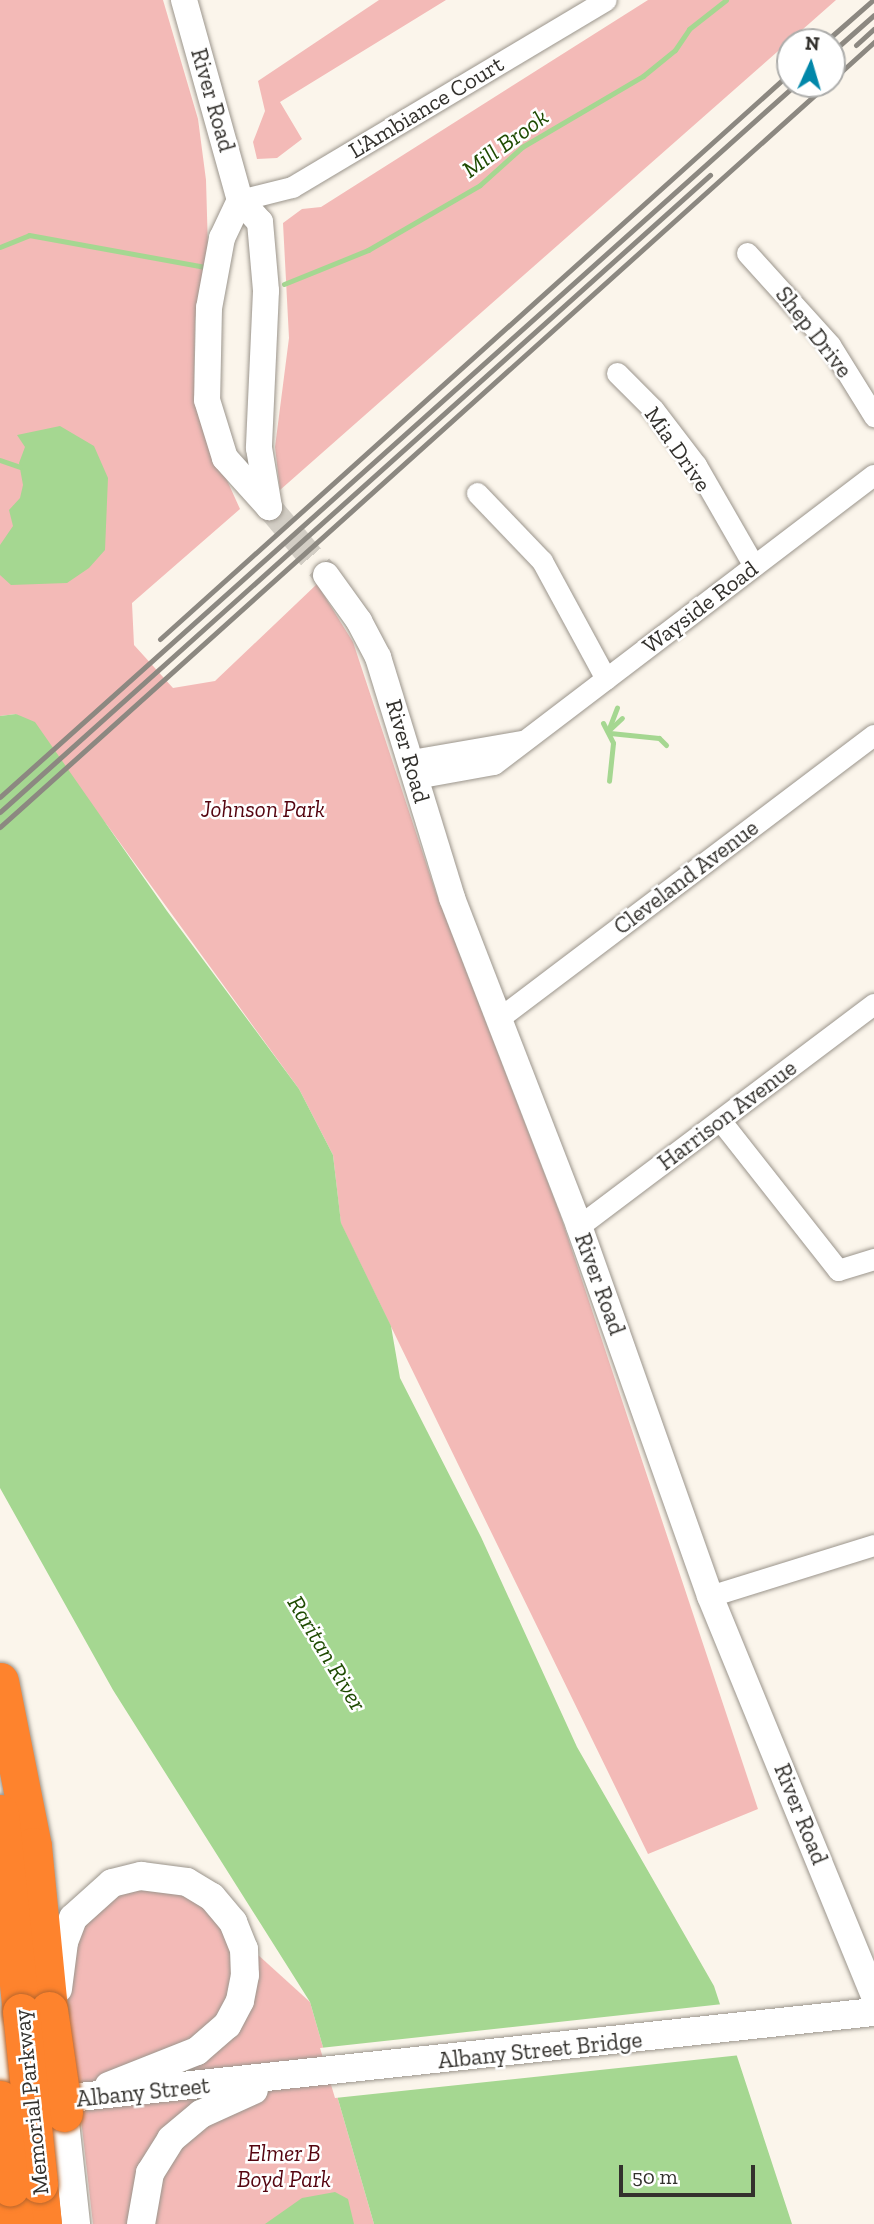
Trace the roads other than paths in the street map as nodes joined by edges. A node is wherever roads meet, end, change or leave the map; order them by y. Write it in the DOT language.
graph roads {
  1 [pos="184,0"];
  2 [pos="606,0"];
  3 [pos="240,200"];
  4 [pos="747,253"];
  5 [pos="617,373"];
  6 [pos="874,416"];
  7 [pos="874,475"];
  8 [pos="477,493"];
  9 [pos="754,566"];
  10 [pos="326,575"];
  11 [pos="606,679"];
  12 [pos="874,735"];
  13 [pos="414,769"];
  14 [pos="874,1004"];
  15 [pos="498,1018"];
  16 [pos="720,1120"];
  17 [pos="579,1226"];
  18 [pos="874,1259"];
  19 [pos="874,1545"];
  20 [pos="710,1596"];
  21 [pos="0,1681"];
  22 [pos="0,1814"];
  23 [pos="874,1995"];
  24 [pos="43,2011"];
  25 [pos="874,2012"];
  26 [pos="286,2078"];
  27 [pos="0,2099"];
  28 [pos="0,2105"];
  29 [pos="73,2105"];
  30 [pos="40,2184"];
  31 [pos="15,2224"];
  32 [pos="43,2224"];
  33 [pos="76,2224"];
  34 [pos="141,2224"];
  1 -- 3 [label="street, River Road"];
  2 -- 3 [label="street, L'Ambiance Court"];
  3 -- 3 [label="street, River Road"];
  4 -- 6 [label="street, Shep Drive"];
  5 -- 9 [label="street, Mia Drive"];
  7 -- 9 [label="street, Wayside Road"];
  8 -- 11 [label="street"];
  9 -- 11 [label="street, Wayside Road"];
  10 -- 13 [label="street, River Road"];
  11 -- 13 [label="street, Wayside Road"];
  12 -- 15 [label="street, Cleveland Avenue"];
  13 -- 15 [label="street, River Road"];
  14 -- 16 [label="street, Harrison Avenue"];
  15 -- 17 [label="street, River Road"];
  16 -- 17 [label="street, Harrison Avenue"];
  16 -- 18 [label="street"];
  17 -- 20 [label="street, River Road"];
  19 -- 20 [label="street"];
  20 -- 23 [label="street, River Road"];
  21 -- 24 [label="highway"];
  22 -- 24 [label="highway, Memorial Parkway"];
  24 -- 29 [label="highway, bridge"];
  24 -- 29 [label="main road"];
  24 -- 30 [label="highway, Memorial Parkway, bridge"];
  25 -- 26 [label="main road, Albany Street Bridge"];
  26 -- 29 [label="main road, Albany Street"];
  26 -- 34 [label="main road"];
  27 -- 30 [label="highway, Memorial Parkway, bridge"];
  28 -- 29 [label="main road, Albany Street"];
  29 -- 30 [label="main road"];
  30 -- 31 [label="highway, Memorial Parkway"];
  30 -- 32 [label="highway, Memorial Parkway"];
  30 -- 33 [label="main road"];
}
